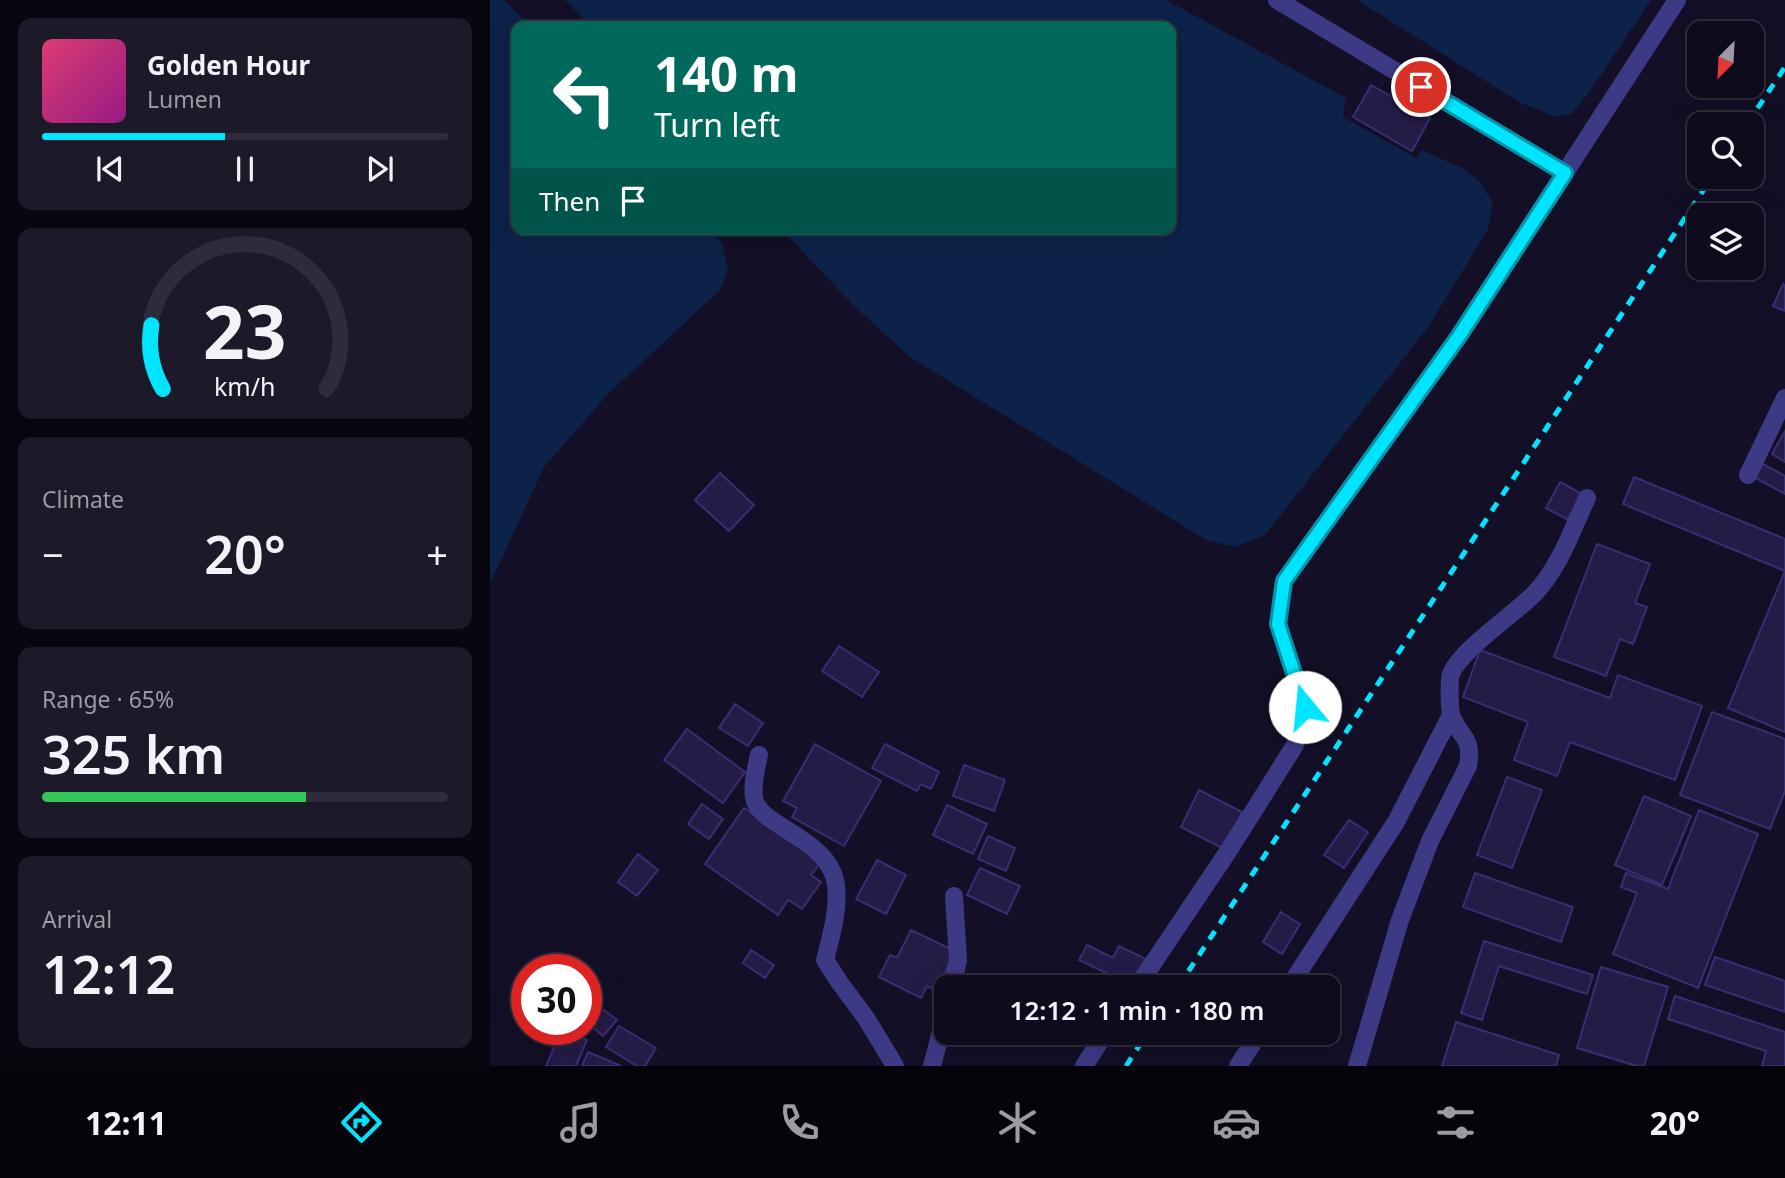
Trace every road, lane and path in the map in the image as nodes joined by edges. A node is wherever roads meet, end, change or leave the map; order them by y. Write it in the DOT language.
graph roads {
  1 [pos="1277,0"];
  2 [pos="1677,0"];
  3 [pos="1565,173"];
  4 [pos="1785,398"];
  5 [pos="1748,475"];
  6 [pos="1587,498"];
  7 [pos="1451,715"];
  8 [pos="759,755"];
  9 [pos="954,896"];
  10 [pos="955,975"];
  11 [pos="1145,975"];
  12 [pos="1297,975"];
  13 [pos="938,1045"];
  14 [pos="1098,1045"];
  15 [pos="1252,1045"];
  16 [pos="895,1066"];
  17 [pos="932,1066"];
  18 [pos="1084,1066"];
  19 [pos="1238,1066"];
  20 [pos="1357,1066"];
  1 -- 3 [label="street"];
  2 -- 3 [label="street"];
  3 -- 11 [label="street"];
  4 -- 5 [label="street"];
  6 -- 7 [label="street"];
  7 -- 12 [label="street"];
  7 -- 20 [label="street"];
  8 -- 16 [label="street"];
  9 -- 10 [label="street"];
  13 -- 17 [label="street"];
  14 -- 18 [label="street"];
  15 -- 19 [label="street"];
}
